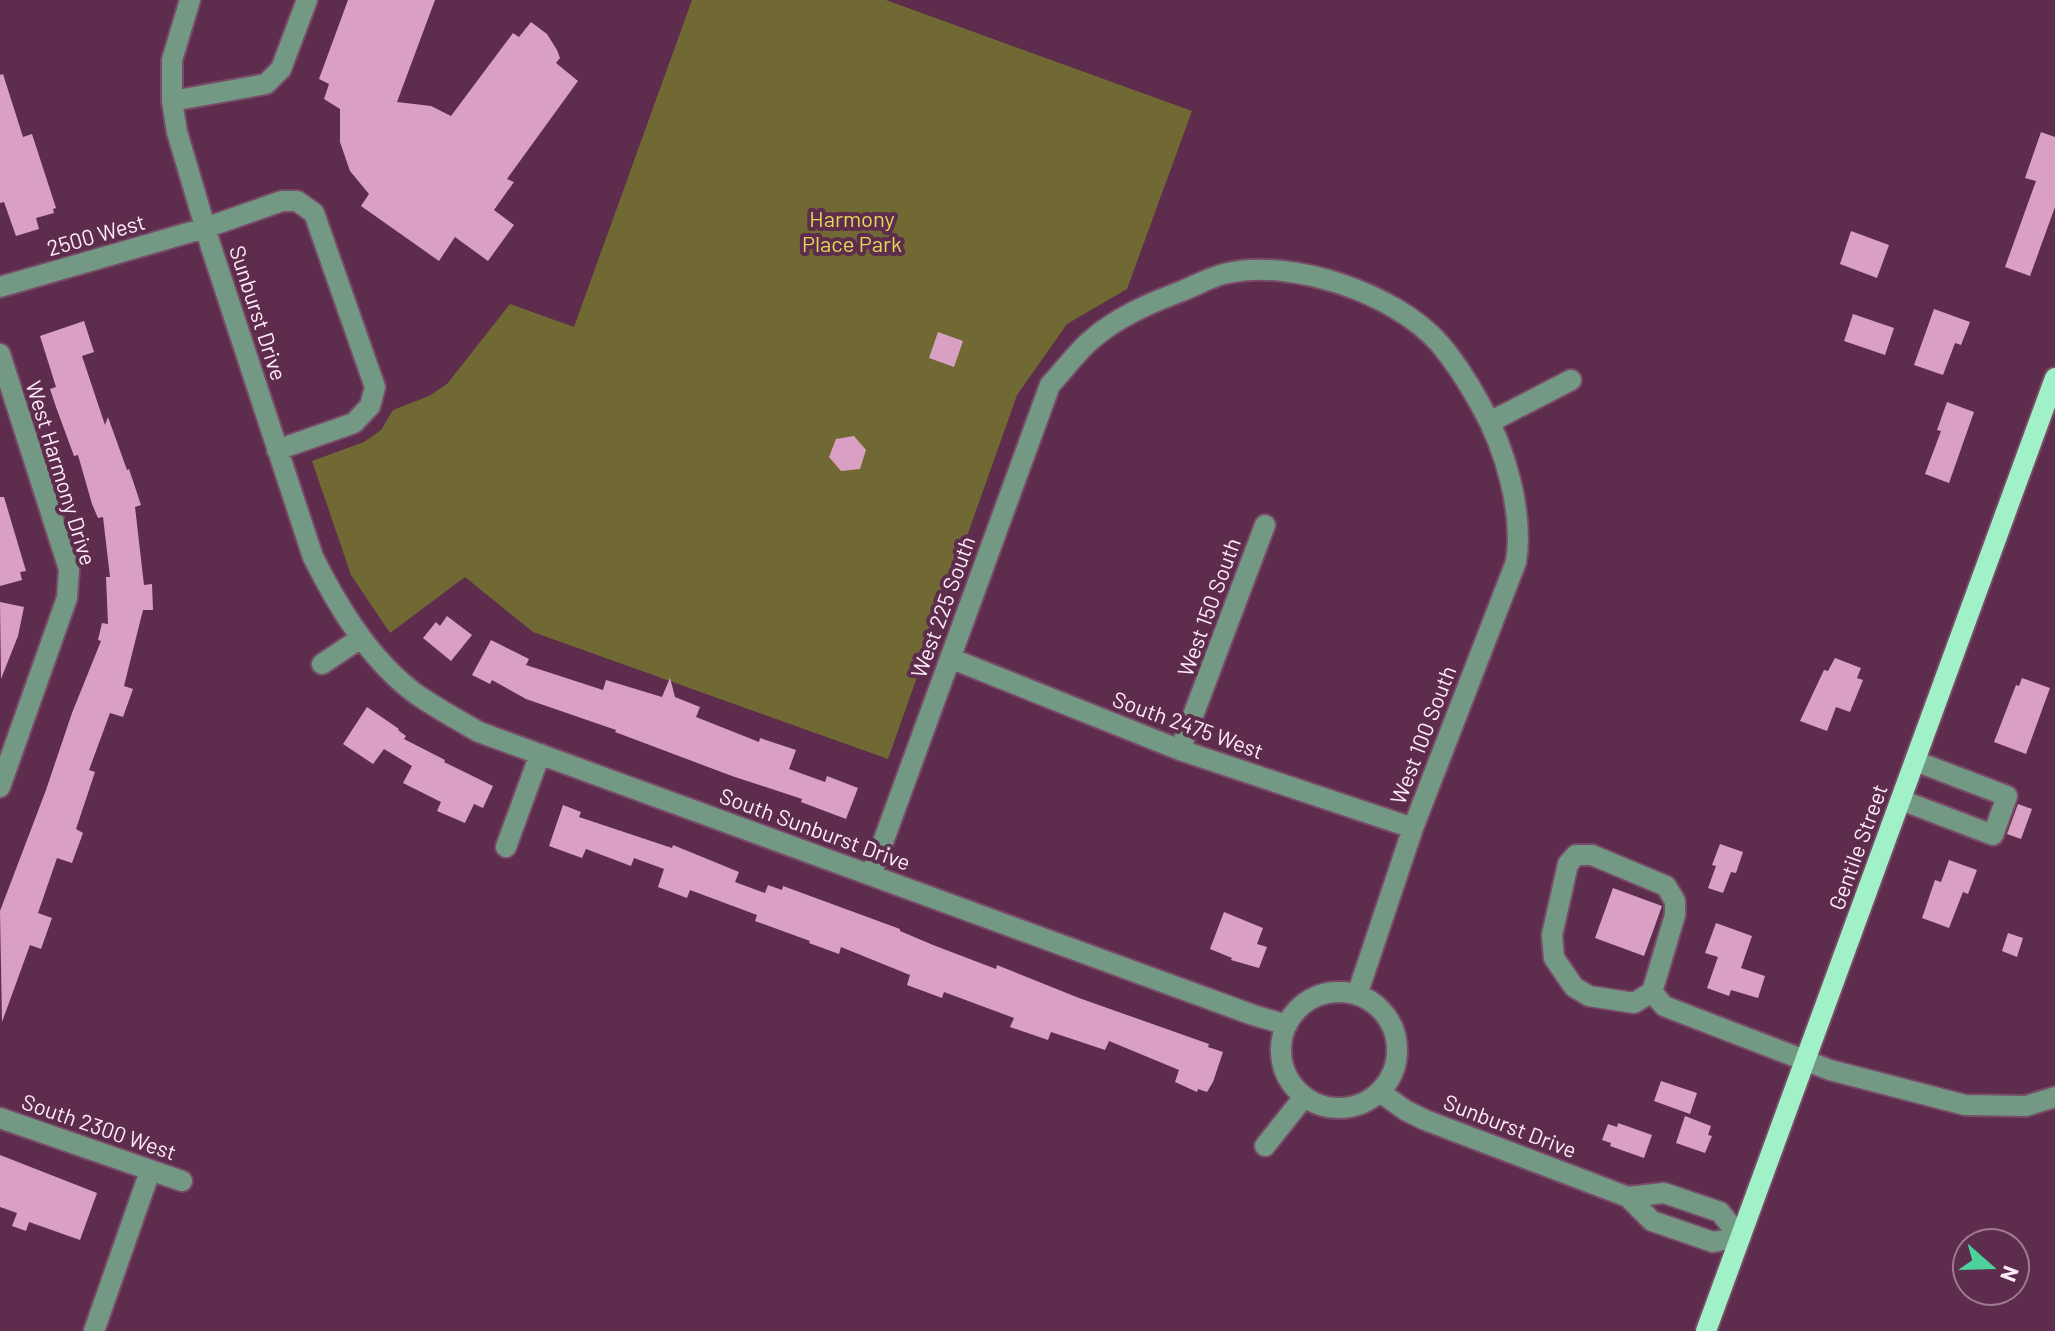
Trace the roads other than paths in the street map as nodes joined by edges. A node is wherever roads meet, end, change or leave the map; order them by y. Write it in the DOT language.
graph roads {
  1 [pos="190,0"];
  2 [pos="307,0"];
  3 [pos="172,101"];
  4 [pos="205,228"];
  5 [pos="0,287"];
  6 [pos="0,354"];
  7 [pos="2055,378"];
  8 [pos="1571,380"];
  9 [pos="1490,422"];
  10 [pos="277,450"];
  11 [pos="1265,525"];
  12 [pos="358,634"];
  13 [pos="950,658"];
  14 [pos="322,664"];
  15 [pos="1180,750"];
  16 [pos="540,754"];
  17 [pos="1915,761"];
  18 [pos="0,787"];
  19 [pos="1901,800"];
  20 [pos="1413,828"];
  21 [pos="506,847"];
  22 [pos="871,875"];
  23 [pos="1652,992"];
  24 [pos="1357,995"];
  25 [pos="1287,1025"];
  26 [pos="1806,1060"];
  27 [pos="1380,1092"];
  28 [pos="1304,1097"];
  29 [pos="2055,1097"];
  30 [pos="0,1118"];
  31 [pos="1265,1146"];
  32 [pos="150,1171"];
  33 [pos="182,1181"];
  34 [pos="1628,1197"];
  35 [pos="1740,1237"];
  36 [pos="94,1331"];
  37 [pos="1706,1331"];
  1 -- 3 [label="street, Sunburst Drive"];
  2 -- 3 [label="street"];
  3 -- 4 [label="street, Sunburst Drive"];
  4 -- 5 [label="street, 2500 West"];
  4 -- 10 [label="street, Sunburst Drive"];
  4 -- 10 [label="street, 2500 West"];
  6 -- 18 [label="street, West Harmony Drive"];
  7 -- 17 [label="main road, Gentile Street"];
  8 -- 9 [label="street"];
  9 -- 13 [label="street, West 225 South"];
  9 -- 20 [label="street, West 100 South"];
  10 -- 12 [label="street, Sunburst Drive"];
  11 -- 15 [label="street, West 150 South"];
  12 -- 14 [label="street"];
  12 -- 16 [label="street, South Sunburst Drive"];
  13 -- 15 [label="street, South 2475 West"];
  13 -- 22 [label="street, West 225 South"];
  15 -- 20 [label="street, South 2475 West"];
  16 -- 21 [label="street"];
  16 -- 22 [label="street, South Sunburst Drive"];
  17 -- 19 [label="main road, Gentile Street"];
  17 -- 19 [label="street"];
  19 -- 26 [label="main road, Gentile Street"];
  20 -- 24 [label="street, West 100 South"];
  22 -- 25 [label="street, South Sunburst Drive"];
  23 -- 23 [label="street"];
  23 -- 26 [label="street"];
  24 -- 25 [label="street"];
  24 -- 27 [label="street"];
  25 -- 28 [label="street"];
  26 -- 29 [label="street"];
  26 -- 35 [label="main road, Gentile Street"];
  27 -- 28 [label="street"];
  27 -- 34 [label="street, Sunburst Drive"];
  28 -- 31 [label="street"];
  30 -- 32 [label="street, South 2300 West"];
  32 -- 33 [label="street, South 2300 West"];
  32 -- 36 [label="street"];
  34 -- 35 [label="street, Sunburst Drive"];
  34 -- 35 [label="street, Sunburst Drive"];
  35 -- 37 [label="main road, Gentile Street"];
}
